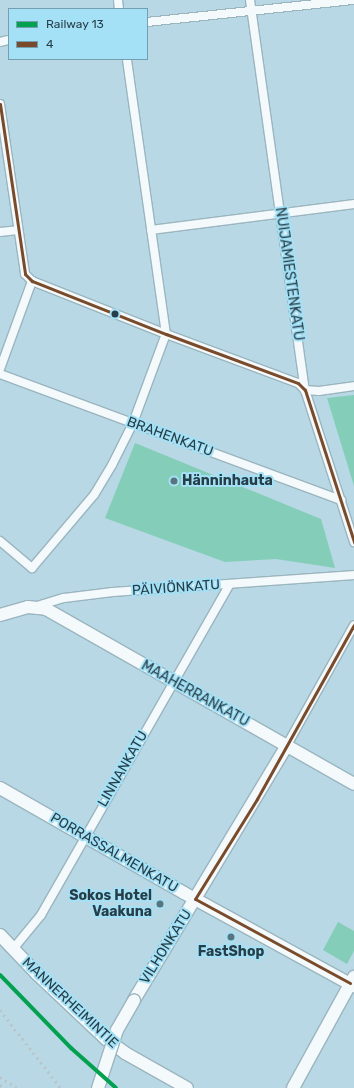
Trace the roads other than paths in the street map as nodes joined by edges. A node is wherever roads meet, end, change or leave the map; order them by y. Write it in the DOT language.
graph roads {
  1 [pos="250,0"];
  2 [pos="354,0"];
  3 [pos="252,11"];
  4 [pos="148,22"];
  5 [pos="126,60"];
  6 [pos="0,104"];
  7 [pos="354,204"];
  8 [pos="281,213"];
  9 [pos="18,230"];
  10 [pos="151,230"];
  11 [pos="0,232"];
  12 [pos="32,281"];
  13 [pos="166,334"];
  14 [pos="0,369"];
  15 [pos="0,374"];
  16 [pos="354,386"];
  17 [pos="305,390"];
  18 [pos="133,423"];
  19 [pos="341,500"];
  20 [pos="0,541"];
  21 [pos="354,542"];
  22 [pos="354,574"];
  23 [pos="229,585"];
  24 [pos="35,607"];
  25 [pos="0,615"];
  26 [pos="354,625"];
  27 [pos="173,682"];
  28 [pos="287,745"];
  29 [pos="354,784"];
  30 [pos="0,788"];
  31 [pos="85,836"];
  32 [pos="195,899"];
  33 [pos="0,934"];
  34 [pos="13,949"];
  35 [pos="353,982"];
  36 [pos="98,1088"];
  37 [pos="187,1088"];
  38 [pos="292,1088"];
  1 -- 3 [label="street, NUIJAMIESTENKATU"];
  2 -- 3 [label="street"];
  3 -- 4 [label="street"];
  3 -- 8 [label="street, NUIJAMIESTENKATU"];
  5 -- 10 [label="street"];
  6 -- 9 [label="street"];
  7 -- 8 [label="street"];
  8 -- 10 [label="street"];
  8 -- 17 [label="street, NUIJAMIESTENKATU"];
  9 -- 11 [label="street"];
  9 -- 12 [label="street"];
  10 -- 13 [label="street"];
  12 -- 13 [label="street"];
  12 -- 14 [label="street"];
  13 -- 17 [label="street"];
  13 -- 18 [label="street"];
  15 -- 18 [label="street, BRAHENKATU"];
  16 -- 17 [label="street"];
  17 -- 19 [label="street, NUIJAMIESTENKATU"];
  18 -- 19 [label="street, BRAHENKATU"];
  18 -- 20 [label="street"];
  19 -- 21 [label="street, NUIJAMIESTENKATU"];
  22 -- 23 [label="street, PÄIVIÖNKATU"];
  23 -- 24 [label="street, PÄIVIÖNKATU"];
  23 -- 27 [label="street, LINNANKATU"];
  24 -- 25 [label="street, PÄIVIÖNKATU"];
  24 -- 27 [label="street, MAAHERRANKATU"];
  26 -- 28 [label="street, VILHONKATU"];
  27 -- 28 [label="street, MAAHERRANKATU"];
  27 -- 31 [label="street, LINNANKATU"];
  28 -- 29 [label="street, MAAHERRANKATU"];
  28 -- 32 [label="street, VILHONKATU"];
  30 -- 31 [label="street, PORRASSALMENKATU"];
  31 -- 32 [label="street, PORRASSALMENKATU"];
  31 -- 34 [label="street, LINNANKATU"];
  32 -- 35 [label="street, PORRASSALMENKATU"];
  32 -- 36 [label="street, VILHONKATU, bridge"];
  33 -- 34 [label="street, MANNERHEIMINTIE"];
  34 -- 37 [label="street, MANNERHEIMINTIE"];
  35 -- 38 [label="street"];
}
